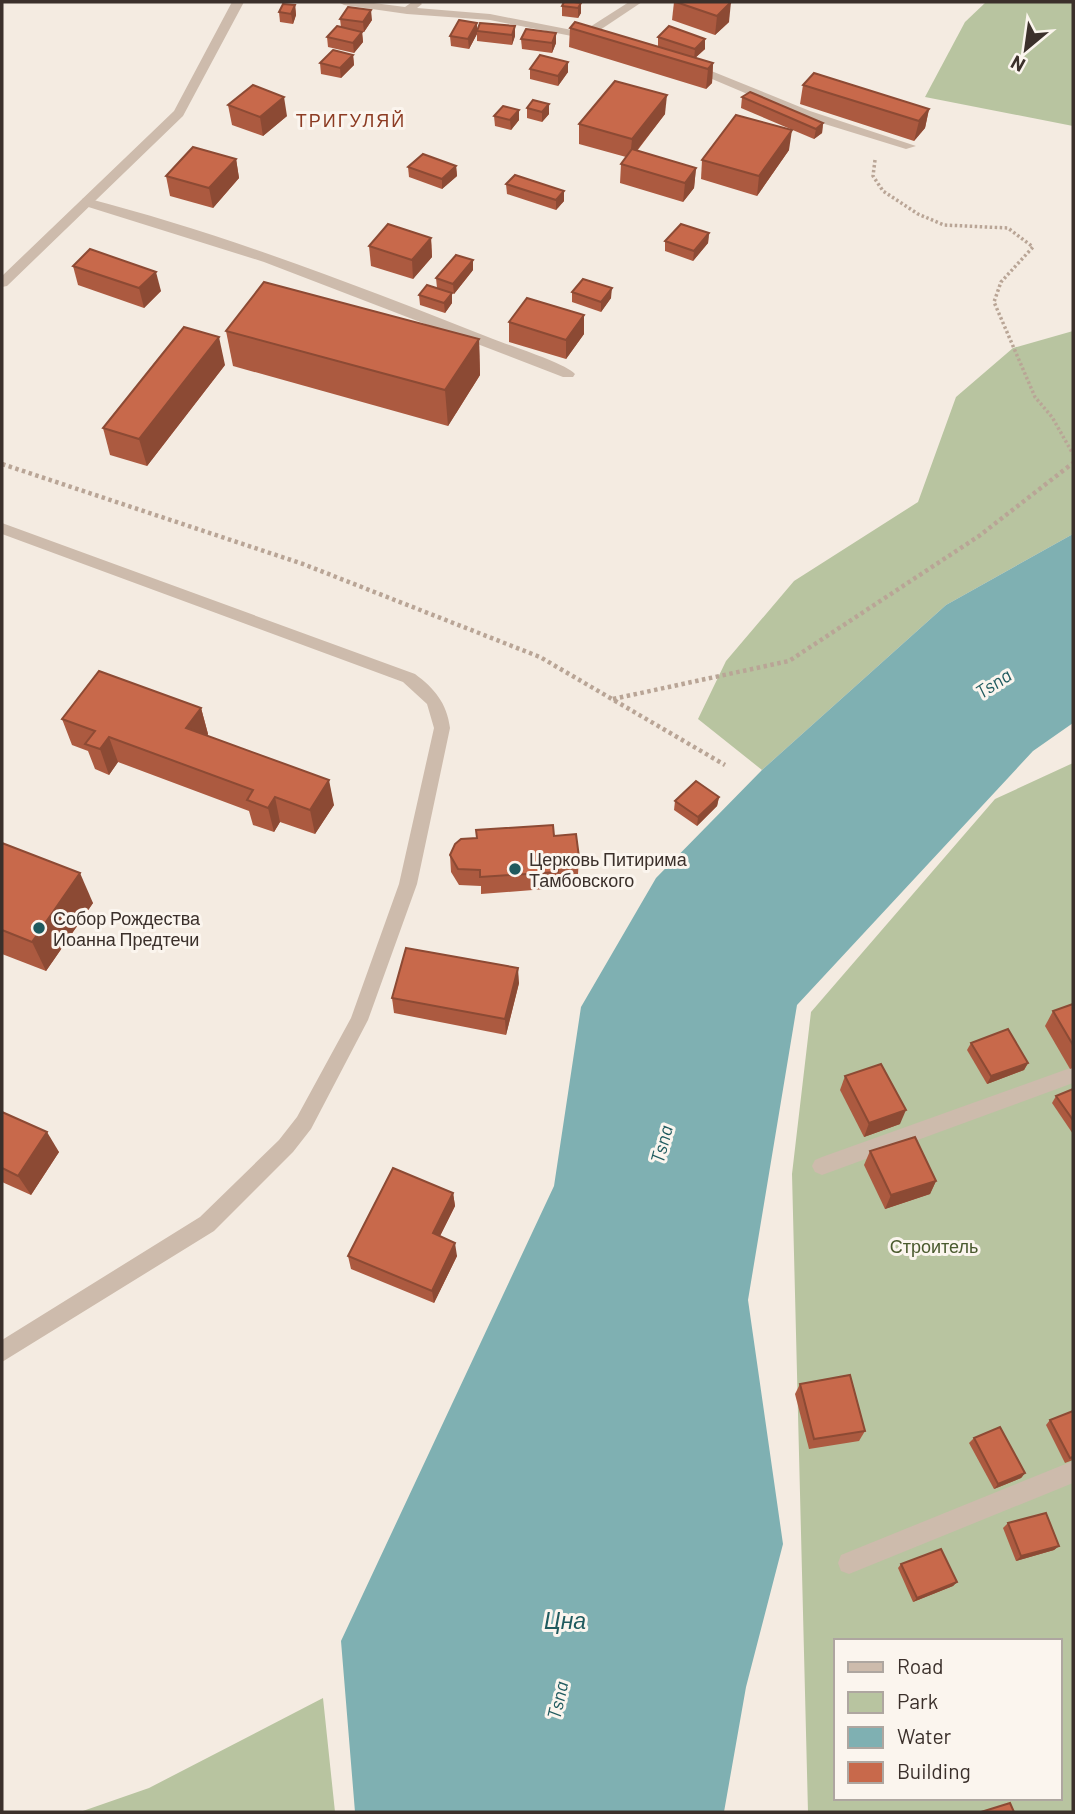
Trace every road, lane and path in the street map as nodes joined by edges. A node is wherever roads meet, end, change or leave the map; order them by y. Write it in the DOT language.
graph roads {
  1 [pos="238,2"];
  2 [pos="344,2"];
  3 [pos="418,2"];
  4 [pos="636,2"];
  5 [pos="407,11"];
  6 [pos="584,35"];
  7 [pos="610,43"];
  8 [pos="674,61"];
  9 [pos="892,141"];
  10 [pos="909,146"];
  11 [pos="86,202"];
  12 [pos="2,283"];
  13 [pos="568,374"];
  14 [pos="1073,454"];
  15 [pos="2,464"];
  16 [pos="1073,464"];
  17 [pos="2,528"];
  18 [pos="612,699"];
  19 [pos="725,765"];
  20 [pos="1073,1075"];
  21 [pos="822,1166"];
  22 [pos="2,1352"];
  23 [pos="1073,1472"];
  24 [pos="849,1563"];
  1 -- 11 [label="street"];
  2 -- 5 [label="street"];
  3 -- 5 [label="street"];
  4 -- 6 [label="street"];
  5 -- 6 [label="street"];
  6 -- 7 [label="street"];
  8 -- 9 [label="street"];
  9 -- 10 [label="street"];
  9 -- 14 [label="path"];
  11 -- 12 [label="street"];
  11 -- 13 [label="street"];
  15 -- 18 [label="path"];
  16 -- 18 [label="path"];
  17 -- 22 [label="street"];
  18 -- 19 [label="path"];
  20 -- 21 [label="street"];
  23 -- 24 [label="street"];
}
